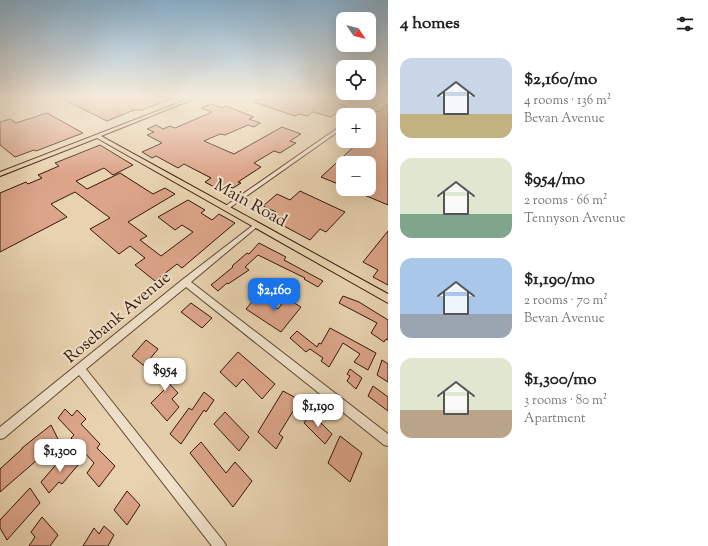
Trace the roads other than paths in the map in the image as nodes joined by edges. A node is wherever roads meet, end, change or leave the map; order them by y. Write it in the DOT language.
graph roads {
  1 [pos="129,123"];
  2 [pos="336,131"];
  3 [pos="97,136"];
  4 [pos="0,174"];
  5 [pos="226,208"];
  6 [pos="256,225"];
  7 [pos="185,282"];
  8 [pos="388,299"];
  9 [pos="80,369"];
  10 [pos="0,434"];
  11 [pos="388,441"];
  12 [pos="220,546"];
  1 -- 3 [label="main road"];
  2 -- 5 [label="street"];
  3 -- 4 [label="main road"];
  3 -- 5 [label="main road, Main Road"];
  5 -- 6 [label="main road, Main Road"];
  6 -- 7 [label="street, Rosebank Avenue"];
  6 -- 8 [label="main road, Main Road"];
  7 -- 9 [label="street, Rosebank Avenue"];
  7 -- 11 [label="street"];
  9 -- 10 [label="street, Rosebank Avenue"];
  9 -- 12 [label="street"];
}
